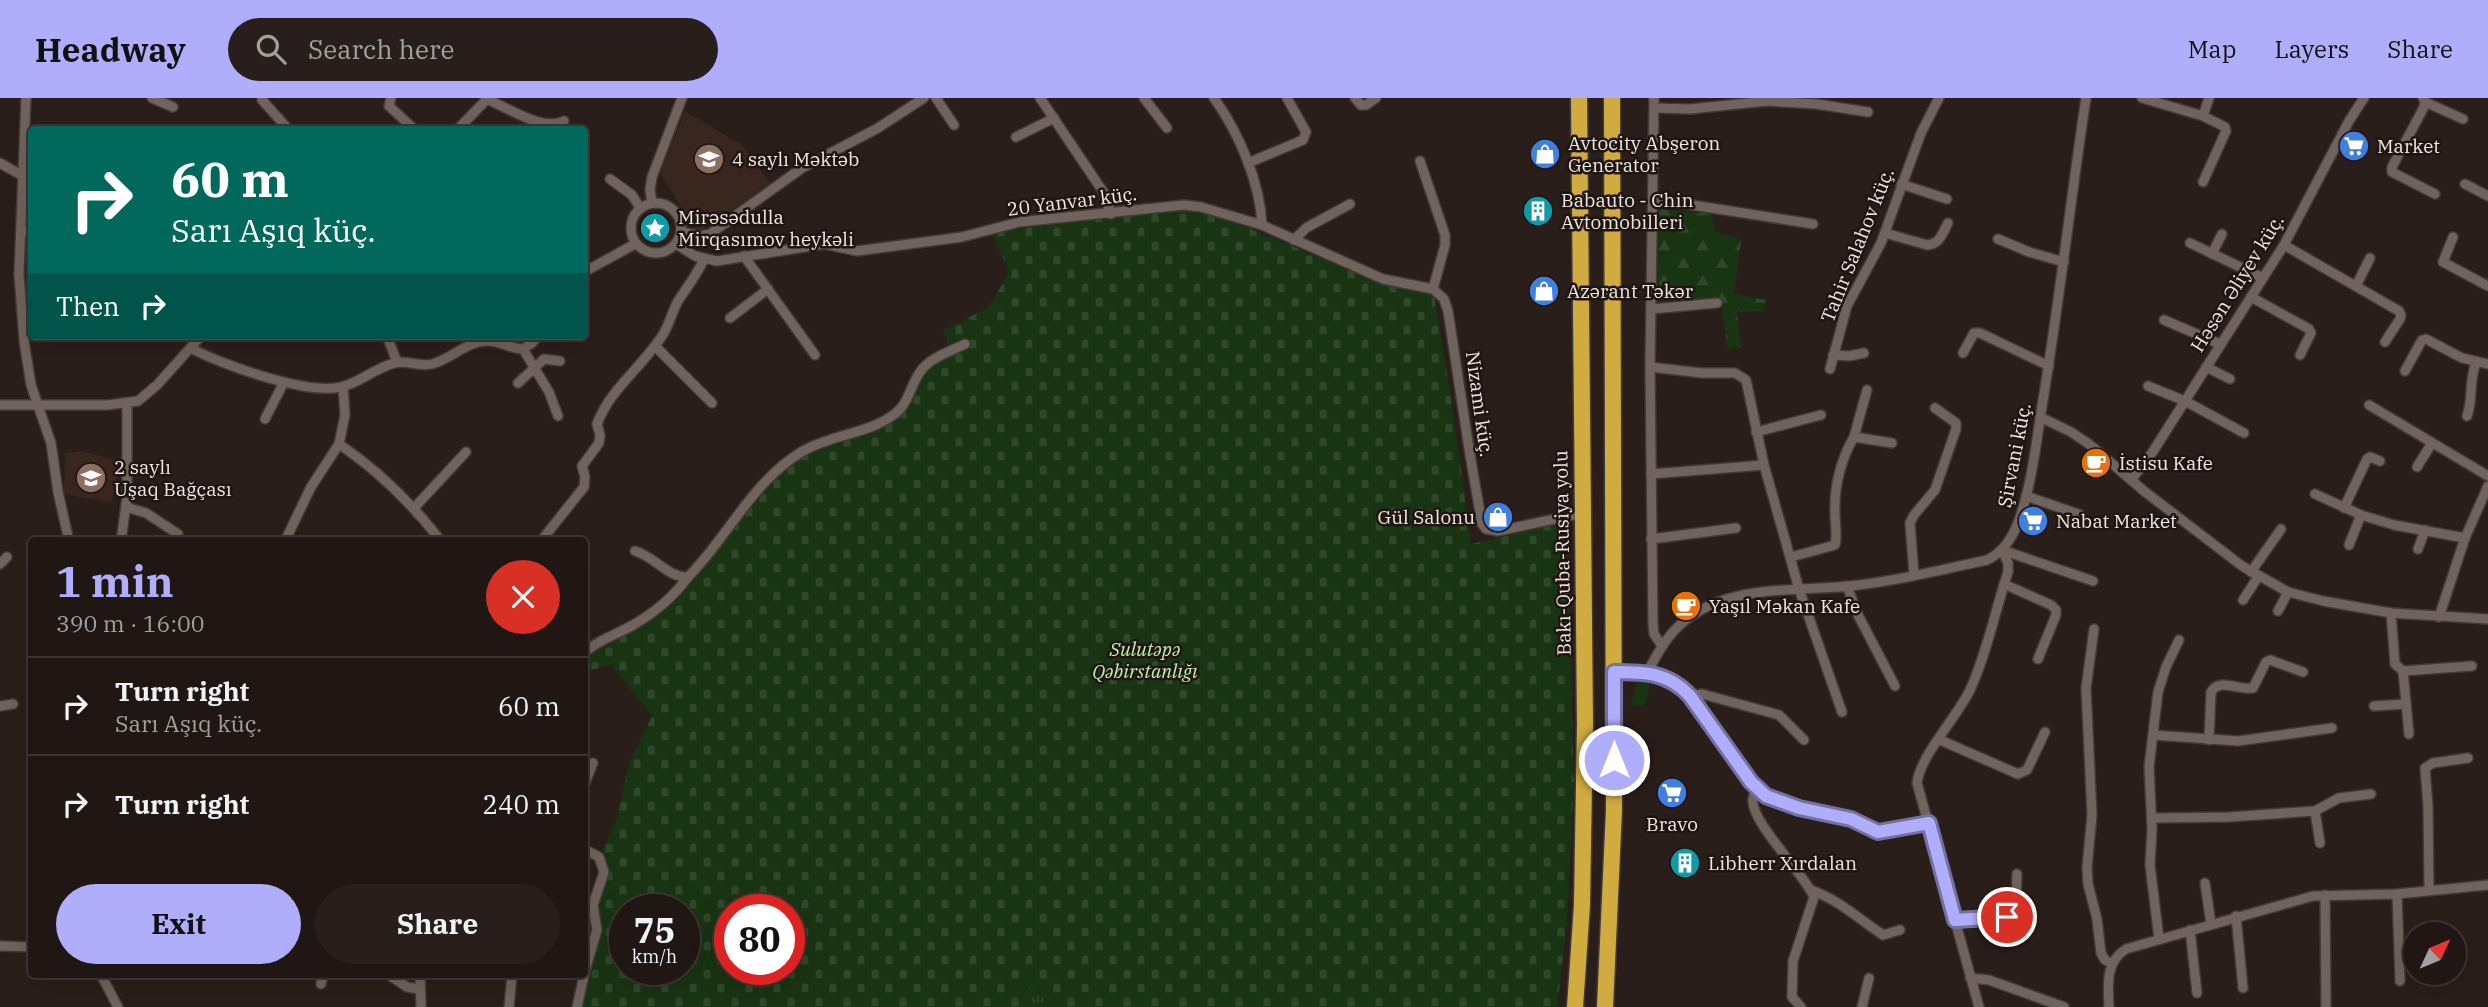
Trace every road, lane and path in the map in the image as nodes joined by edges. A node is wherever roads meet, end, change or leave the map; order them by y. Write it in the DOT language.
graph roads {
  1 [pos="26,98"];
  2 [pos="152,98"];
  3 [pos="391,98"];
  4 [pos="488,98"];
  5 [pos="682,98"];
  6 [pos="924,98"];
  7 [pos="936,98"];
  8 [pos="1040,98"];
  9 [pos="1144,98"];
  10 [pos="1214,98"];
  11 [pos="1287,98"];
  12 [pos="1355,98"];
  13 [pos="1376,98"];
  14 [pos="1580,98"];
  15 [pos="1612,98"];
  16 [pos="1939,98"];
  17 [pos="2086,98"];
  18 [pos="2142,98"];
  19 [pos="2209,98"];
  20 [pos="2364,98"];
  21 [pos="262,100"];
  22 [pos="2424,100"];
  23 [pos="1654,103"];
  24 [pos="173,107"];
  25 [pos="1868,112"];
  26 [pos="2203,117"];
  27 [pos="1054,118"];
  28 [pos="2463,119"];
  29 [pos="564,121"];
  30 [pos="954,125"];
  31 [pos="285,126"];
  32 [pos="411,126"];
  33 [pos="461,126"];
  34 [pos="1167,128"];
  35 [pos="28,129"];
  36 [pos="1016,137"];
  37 [pos="1420,161"];
  38 [pos="0,163"];
  39 [pos="1248,163"];
  40 [pos="27,178"];
  41 [pos="610,178"];
  42 [pos="2203,182"];
  43 [pos="1901,184"];
  44 [pos="2465,184"];
  45 [pos="2435,194"];
  46 [pos="2488,196"];
  47 [pos="1654,199"];
  48 [pos="1947,199"];
  49 [pos="652,203"];
  50 [pos="1350,204"];
  51 [pos="640,208"];
  52 [pos="1111,214"];
  53 [pos="1948,223"];
  54 [pos="1813,224"];
  55 [pos="1262,225"];
  56 [pos="21,230"];
  57 [pos="28,231"];
  58 [pos="681,232"];
  59 [pos="1885,233"];
  60 [pos="2222,234"];
  61 [pos="2453,237"];
  62 [pos="1998,239"];
  63 [pos="1294,240"];
  64 [pos="2190,243"];
  65 [pos="635,244"];
  66 [pos="676,244"];
  67 [pos="2284,245"];
  68 [pos="2212,254"];
  69 [pos="744,256"];
  70 [pos="2370,258"];
  71 [pos="704,259"];
  72 [pos="2064,262"];
  73 [pos="588,270"];
  74 [pos="2263,278"];
  75 [pos="2356,286"];
  76 [pos="2488,286"];
  77 [pos="768,289"];
  78 [pos="1433,289"];
  79 [pos="2251,297"];
  80 [pos="1717,303"];
  81 [pos="26,308"];
  82 [pos="1652,309"];
  83 [pos="730,318"];
  84 [pos="2164,320"];
  85 [pos="198,340"];
  86 [pos="389,340"];
  87 [pos="482,340"];
  88 [pos="493,340"];
  89 [pos="533,340"];
  90 [pos="2385,342"];
  91 [pos="965,344"];
  92 [pos="2220,344"];
  93 [pos="655,346"];
  94 [pos="192,349"];
  95 [pos="523,349"];
  96 [pos="1864,353"];
  97 [pos="1963,353"];
  98 [pos="815,355"];
  99 [pos="1833,355"];
  100 [pos="2300,355"];
  101 [pos="560,360"];
  102 [pos="397,362"];
  103 [pos="2476,363"];
  104 [pos="2488,364"];
  105 [pos="2049,366"];
  106 [pos="535,367"];
  107 [pos="1650,367"];
  108 [pos="2206,367"];
  109 [pos="1830,369"];
  110 [pos="2405,371"];
  111 [pos="2230,379"];
  112 [pos="284,382"];
  113 [pos="518,383"];
  114 [pos="2148,386"];
  115 [pos="343,387"];
  116 [pos="1867,390"];
  117 [pos="2185,401"];
  118 [pos="38,403"];
  119 [pos="712,403"];
  120 [pos="127,404"];
  121 [pos="0,405"];
  122 [pos="2369,405"];
  123 [pos="1935,408"];
  124 [pos="1821,415"];
  125 [pos="558,416"];
  126 [pos="2467,416"];
  127 [pos="2040,417"];
  128 [pos="265,419"];
  129 [pos="1756,432"];
  130 [pos="2244,433"];
  131 [pos="1854,437"];
  132 [pos="1892,443"];
  133 [pos="2432,443"];
  134 [pos="339,444"];
  135 [pos="466,452"];
  136 [pos="2380,461"];
  137 [pos="1764,465"];
  138 [pos="2417,467"];
  139 [pos="1651,474"];
  140 [pos="2488,476"];
  141 [pos="2131,480"];
  142 [pos="2488,486"];
  143 [pos="2315,494"];
  144 [pos="2026,496"];
  145 [pos="126,507"];
  146 [pos="415,508"];
  147 [pos="2344,508"];
  148 [pos="1583,513"];
  149 [pos="2081,515"];
  150 [pos="2361,515"];
  151 [pos="1736,528"];
  152 [pos="2281,529"];
  153 [pos="2425,530"];
  154 [pos="178,534"];
  155 [pos="68,537"];
  156 [pos="122,537"];
  157 [pos="287,537"];
  158 [pos="437,537"];
  159 [pos="544,537"];
  160 [pos="2465,538"];
  161 [pos="1651,539"];
  162 [pos="2350,545"];
  163 [pos="2418,549"];
  164 [pos="2002,550"];
  165 [pos="635,551"];
  166 [pos="1791,557"];
  167 [pos="2255,574"];
  168 [pos="1914,575"];
  169 [pos="688,577"];
  170 [pos="2093,581"];
  171 [pos="2004,584"];
  172 [pos="1847,586"];
  173 [pos="1800,589"];
  174 [pos="2288,592"];
  175 [pos="2243,600"];
  176 [pos="2278,611"];
  177 [pos="2391,613"];
  178 [pos="2439,617"];
  179 [pos="2488,619"];
  180 [pos="2094,629"];
  181 [pos="2179,640"];
  182 [pos="1662,646"];
  183 [pos="588,650"];
  184 [pos="2038,659"];
  185 [pos="2472,666"];
  186 [pos="2403,671"];
  187 [pos="1614,672"];
  188 [pos="2303,672"];
  189 [pos="1647,673"];
  190 [pos="1895,686"];
  191 [pos="1690,696"];
  192 [pos="13,704"];
  193 [pos="2406,704"];
  194 [pos="0,706"];
  195 [pos="2374,706"];
  196 [pos="1842,712"];
  197 [pos="2332,728"];
  198 [pos="2045,732"];
  199 [pos="2409,734"];
  200 [pos="2153,735"];
  201 [pos="1804,740"];
  202 [pos="1940,740"];
  203 [pos="2209,740"];
  204 [pos="2468,758"];
  205 [pos="593,762"];
  206 [pos="588,775"];
  207 [pos="1757,789"];
  208 [pos="2371,794"];
  209 [pos="2315,811"];
  210 [pos="2152,818"];
  211 [pos="1929,823"];
  212 [pos="2320,843"];
  213 [pos="588,851"];
  214 [pos="2017,874"];
  215 [pos="2205,883"];
  216 [pos="2488,884"];
  217 [pos="1811,890"];
  218 [pos="2429,890"];
  219 [pos="2397,894"];
  220 [pos="2325,895"];
  221 [pos="2236,916"];
  222 [pos="1955,920"];
  223 [pos="2211,924"];
  224 [pos="1900,930"];
  225 [pos="2190,930"];
  226 [pos="2159,939"];
  227 [pos="0,946"];
  228 [pos="28,947"];
  229 [pos="588,960"];
  230 [pos="2111,963"];
  231 [pos="102,978"];
  232 [pos="394,978"];
  233 [pos="419,978"];
  234 [pos="512,978"];
  235 [pos="583,978"];
  236 [pos="1869,978"];
  237 [pos="1970,978"];
  238 [pos="2400,981"];
  239 [pos="2243,988"];
  240 [pos="419,989"];
  241 [pos="2197,993"];
  242 [pos="118,1007"];
  243 [pos="421,1007"];
  244 [pos="509,1007"];
  245 [pos="577,1007"];
  246 [pos="1575,1007"];
  247 [pos="1605,1007"];
  248 [pos="1801,1007"];
  249 [pos="1862,1007"];
  250 [pos="1979,1007"];
  251 [pos="2064,1007"];
  252 [pos="2109,1007"];
  253 [pos="2326,1007"];
  1 -- 35 [label="street"];
  2 -- 24 [label="street"];
  3 -- 32 [label="street"];
  4 -- 29 [label="street"];
  4 -- 33 [label="street"];
  5 -- 49 [label="street"];
  6 -- 58 [label="street"];
  7 -- 30 [label="street"];
  8 -- 27 [label="street"];
  9 -- 34 [label="street"];
  10 -- 39 [label="street"];
  11 -- 39 [label="street"];
  12 -- 13 [label="street"];
  14 -- 148 [label="highway, Bakı-Quba-Rusiya yolu"];
  15 -- 187 [label="highway"];
  16 -- 43 [label="street, Tahir Salahov küç."];
  17 -- 72 [label="street, Şirvani küç."];
  18 -- 26 [label="street"];
  19 -- 26 [label="street"];
  20 -- 67 [label="street, Həsən Əliyev küç."];
  21 -- 31 [label="street"];
  22 -- 28 [label="street"];
  22 -- 45 [label="street"];
  23 -- 25 [label="street"];
  23 -- 47 [label="street"];
  26 -- 42 [label="street"];
  27 -- 36 [label="street"];
  27 -- 52 [label="street"];
  37 -- 78 [label="street"];
  38 -- 40 [label="street"];
  39 -- 55 [label="street"];
  40 -- 56 [label="street"];
  41 -- 51 [label="street"];
  43 -- 48 [label="street"];
  43 -- 59 [label="street, Tahir Salahov küç."];
  44 -- 46 [label="street"];
  47 -- 54 [label="street"];
  47 -- 82 [label="street"];
  49 -- 51 [label="street"];
  49 -- 58 [label="street"];
  50 -- 63 [label="street"];
  51 -- 65 [label="street"];
  52 -- 55 [label="street, 20 Yanvar küç."];
  52 -- 69 [label="street, 20 Yanvar küç."];
  53 -- 59 [label="street"];
  55 -- 63 [label="street, 20 Yanvar küç."];
  56 -- 57 [label="street"];
  56 -- 81 [label="street"];
  58 -- 66 [label="street"];
  59 -- 99 [label="street, Tahir Salahov küç."];
  60 -- 68 [label="street"];
  61 -- 76 [label="street"];
  62 -- 72 [label="street"];
  63 -- 78 [label="street, 20 Yanvar küç."];
  64 -- 68 [label="street"];
  65 -- 66 [label="street"];
  65 -- 73 [label="street"];
  66 -- 71 [label="street"];
  67 -- 74 [label="street, Həsən Əliyev küç."];
  67 -- 75 [label="street"];
  68 -- 74 [label="street"];
  69 -- 71 [label="street, 20 Yanvar küç."];
  69 -- 77 [label="street"];
  70 -- 75 [label="street"];
  71 -- 93 [label="street"];
  72 -- 105 [label="street, Şirvani küç."];
  74 -- 79 [label="street, Həsən Əliyev küç."];
  75 -- 90 [label="street"];
  77 -- 83 [label="street"];
  77 -- 98 [label="street"];
  78 -- 148 [label="street, Nizami küç."];
  79 -- 92 [label="street, Həsən Əliyev küç."];
  79 -- 100 [label="street"];
  80 -- 82 [label="street"];
  81 -- 118 [label="street"];
  82 -- 107 [label="street"];
  84 -- 92 [label="street"];
  85 -- 94 [label="street"];
  86 -- 102 [label="street"];
  87 -- 102 [label="street"];
  88 -- 95 [label="street"];
  89 -- 95 [label="street"];
  91 -- 169 [label="street"];
  92 -- 108 [label="street, Həsən Əliyev küç."];
  93 -- 119 [label="street"];
  93 -- 159 [label="street"];
  94 -- 112 [label="street"];
  94 -- 120 [label="street"];
  95 -- 106 [label="street"];
  96 -- 99 [label="street"];
  97 -- 105 [label="street"];
  99 -- 109 [label="street, Tahir Salahov küç."];
  101 -- 106 [label="street"];
  102 -- 115 [label="street"];
  103 -- 104 [label="street"];
  103 -- 110 [label="street"];
  103 -- 126 [label="street"];
  105 -- 127 [label="street, Şirvani küç."];
  106 -- 113 [label="street"];
  106 -- 125 [label="street"];
  107 -- 129 [label="street"];
  107 -- 139 [label="street"];
  108 -- 111 [label="street"];
  108 -- 117 [label="street, Həsən Əliyev küç."];
  112 -- 115 [label="street"];
  112 -- 128 [label="street"];
  114 -- 117 [label="street"];
  115 -- 134 [label="street"];
  116 -- 131 [label="street"];
  117 -- 130 [label="street"];
  117 -- 141 [label="street, Həsən Əliyev küç."];
  118 -- 120 [label="street"];
  118 -- 121 [label="street"];
  118 -- 155 [label="street"];
  120 -- 145 [label="street"];
  122 -- 133 [label="street"];
  123 -- 168 [label="street"];
  124 -- 129 [label="street"];
  127 -- 141 [label="street"];
  127 -- 144 [label="street, Şirvani küç."];
  129 -- 137 [label="street"];
  131 -- 132 [label="street"];
  131 -- 166 [label="street"];
  133 -- 138 [label="street"];
  133 -- 140 [label="street"];
  134 -- 146 [label="street"];
  134 -- 157 [label="street"];
  135 -- 146 [label="street"];
  136 -- 147 [label="street"];
  137 -- 139 [label="street"];
  137 -- 166 [label="street"];
  139 -- 161 [label="street"];
  141 -- 167 [label="street"];
  142 -- 160 [label="street"];
  143 -- 147 [label="street"];
  144 -- 149 [label="street"];
  144 -- 164 [label="street, Şirvani küç."];
  145 -- 154 [label="street"];
  145 -- 156 [label="street"];
  146 -- 158 [label="street"];
  147 -- 150 [label="street"];
  148 -- 246 [label="highway, Bakı-Quba-Rusiya yolu"];
  150 -- 153 [label="street"];
  150 -- 162 [label="street"];
  151 -- 161 [label="street"];
  152 -- 167 [label="street"];
  153 -- 160 [label="street"];
  153 -- 163 [label="street"];
  160 -- 178 [label="street"];
  161 -- 182 [label="street"];
  164 -- 168 [label="street"];
  164 -- 170 [label="street"];
  164 -- 171 [label="street"];
  165 -- 169 [label="street"];
  166 -- 173 [label="street"];
  167 -- 174 [label="street"];
  167 -- 175 [label="street"];
  168 -- 172 [label="street"];
  169 -- 183 [label="street"];
  171 -- 184 [label="street"];
  171 -- 202 [label="street"];
  172 -- 173 [label="street"];
  172 -- 190 [label="street"];
  173 -- 182 [label="street"];
  173 -- 196 [label="street"];
  174 -- 176 [label="street"];
  174 -- 177 [label="street"];
  177 -- 178 [label="street"];
  177 -- 186 [label="street"];
  178 -- 179 [label="street"];
  180 -- 230 [label="street"];
  181 -- 200 [label="street"];
  182 -- 189 [label="street"];
  185 -- 186 [label="street"];
  186 -- 193 [label="street"];
  187 -- 189 [label="street"];
  187 -- 247 [label="highway"];
  188 -- 203 [label="street"];
  189 -- 191 [label="street"];
  191 -- 201 [label="street"];
  191 -- 207 [label="street"];
  192 -- 194 [label="street"];
  193 -- 195 [label="street"];
  193 -- 199 [label="street"];
  197 -- 203 [label="street"];
  198 -- 202 [label="street"];
  200 -- 203 [label="street"];
  200 -- 210 [label="street"];
  202 -- 211 [label="street"];
  204 -- 218 [label="street"];
  205 -- 206 [label="street"];
  207 -- 211 [label="street"];
  207 -- 217 [label="street"];
  208 -- 209 [label="street"];
  209 -- 210 [label="street"];
  209 -- 212 [label="street"];
  210 -- 226 [label="street"];
  211 -- 222 [label="street"];
  213 -- 229 [label="street"];
  214 -- 222 [label="street"];
  215 -- 223 [label="street"];
  216 -- 218 [label="street"];
  217 -- 224 [label="street"];
  217 -- 248 [label="street"];
  218 -- 219 [label="street"];
  219 -- 220 [label="street"];
  219 -- 238 [label="street"];
  220 -- 221 [label="street"];
  220 -- 253 [label="street"];
  221 -- 223 [label="street"];
  221 -- 239 [label="street"];
  222 -- 237 [label="street"];
  223 -- 225 [label="street"];
  225 -- 226 [label="street"];
  225 -- 241 [label="street"];
  226 -- 230 [label="street"];
  227 -- 228 [label="street"];
  230 -- 252 [label="street"];
  231 -- 242 [label="street"];
  232 -- 240 [label="street"];
  233 -- 240 [label="street"];
  234 -- 244 [label="street"];
  235 -- 245 [label="street"];
  236 -- 249 [label="street"];
  237 -- 250 [label="street"];
  237 -- 251 [label="street"];
  240 -- 243 [label="street"];
}
